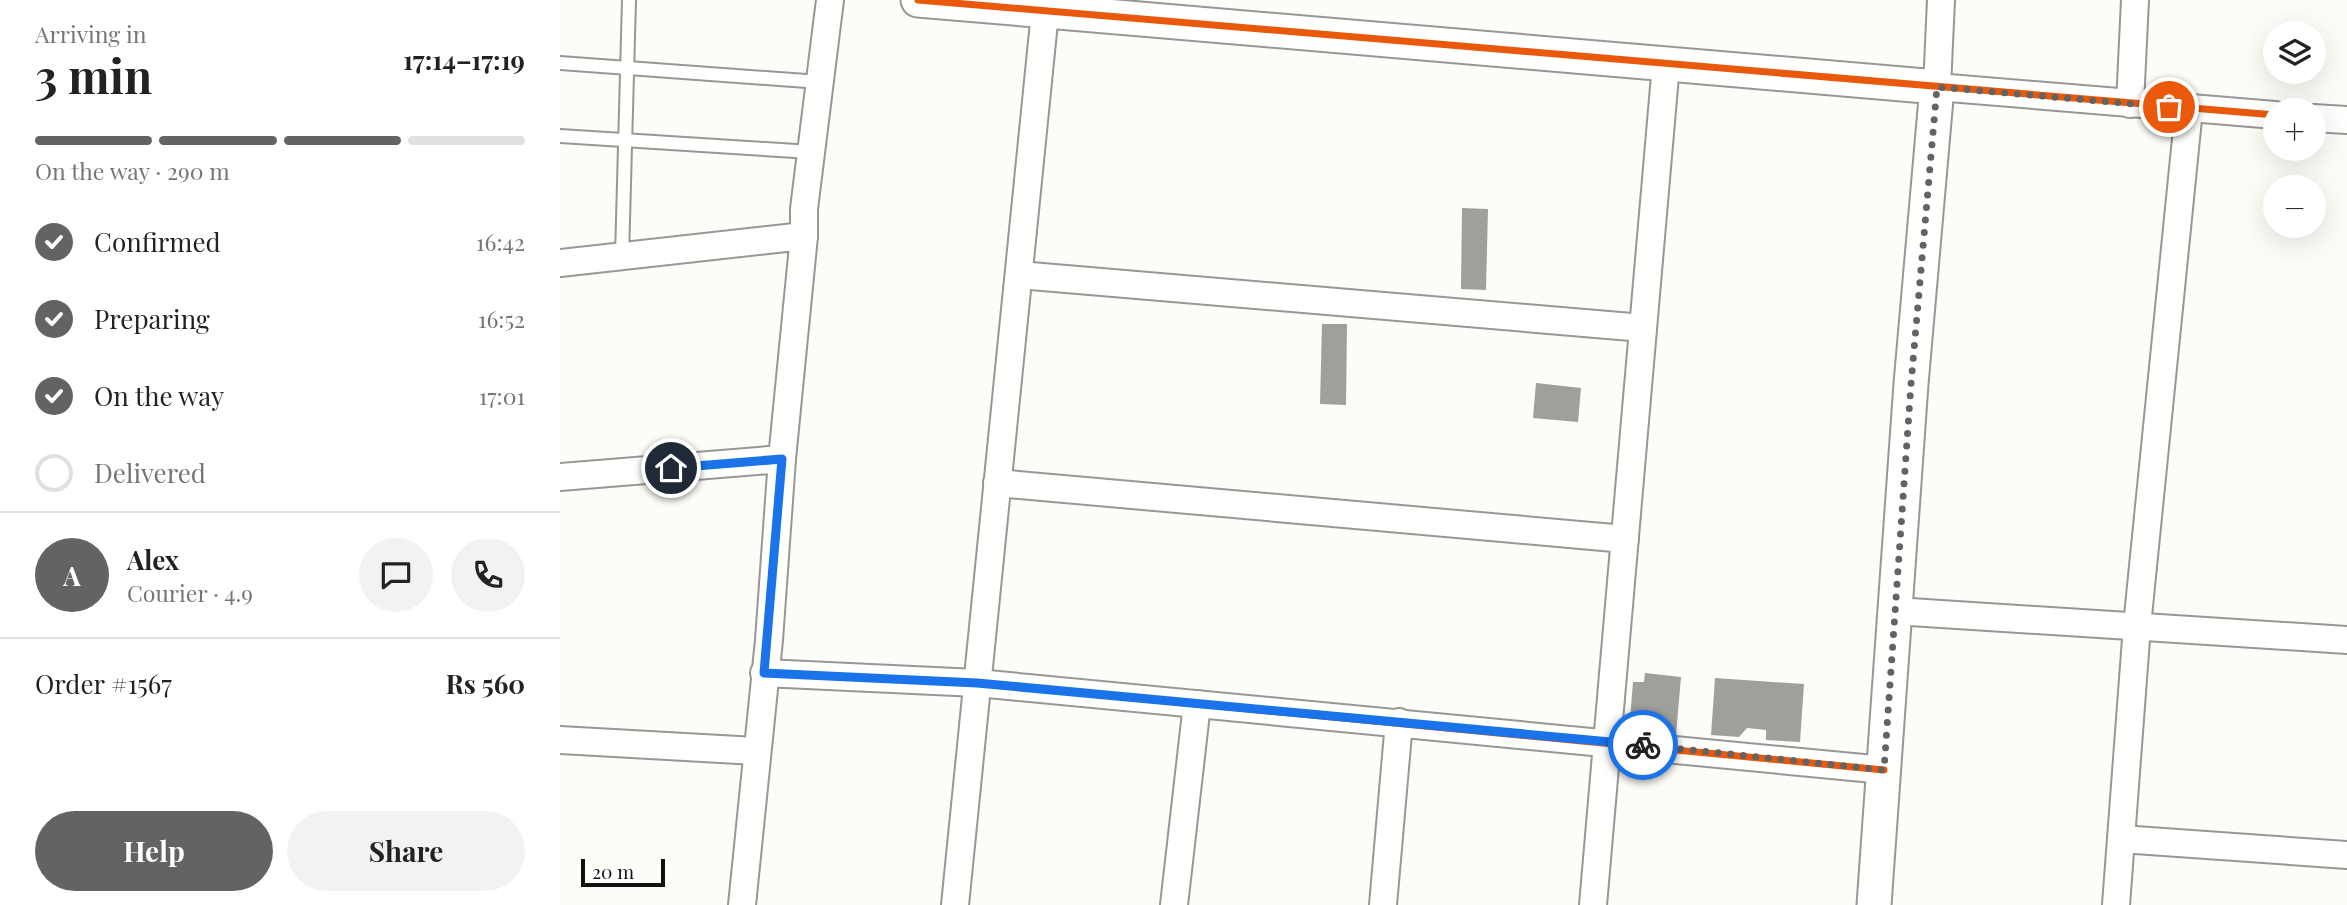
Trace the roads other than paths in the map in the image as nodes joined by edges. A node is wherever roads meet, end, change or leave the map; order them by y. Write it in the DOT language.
graph roads {
  1 [pos="629,0"];
  2 [pos="830,0"];
  3 [pos="918,0"];
  4 [pos="1941,0"];
  5 [pos="2135,0"];
  6 [pos="1045,12"];
  7 [pos="560,63"];
  8 [pos="1666,64"];
  9 [pos="626,68"];
  10 [pos="820,82"];
  11 [pos="1937,87"];
  12 [pos="2130,104"];
  13 [pos="2189,109"];
  14 [pos="2263,114"];
  15 [pos="2347,115"];
  16 [pos="2326,117"];
  17 [pos="560,136"];
  18 [pos="625,139"];
  19 [pos="811,152"];
  20 [pos="804,236"];
  21 [pos="622,257"];
  22 [pos="560,263"];
  23 [pos="1019,275"];
  24 [pos="1643,328"];
  25 [pos="782,459"];
  26 [pos="560,477"];
  27 [pos="998,483"];
  28 [pos="1625,539"];
  29 [pos="1895,611"];
  30 [pos="2137,626"];
  31 [pos="2347,640"];
  32 [pos="764,673"];
  33 [pos="977,683"];
  34 [pos="1197,704"];
  35 [pos="1399,722"];
  36 [pos="560,740"];
  37 [pos="1607,741"];
  38 [pos="756,751"];
  39 [pos="1884,770"];
  40 [pos="2121,839"];
  41 [pos="2347,855"];
  42 [pos="741,905"];
  43 [pos="955,905"];
  44 [pos="1174,905"];
  45 [pos="1383,905"];
  46 [pos="1593,905"];
  47 [pos="1874,905"];
  48 [pos="2116,905"];
  1 -- 9 [label="lane"];
  2 -- 10 [label="street"];
  3 -- 6 [label="street"];
  4 -- 11 [label="street"];
  5 -- 12 [label="street"];
  6 -- 8 [label="street"];
  6 -- 23 [label="street"];
  7 -- 9 [label="lane"];
  8 -- 11 [label="street"];
  8 -- 24 [label="street"];
  9 -- 10 [label="lane"];
  9 -- 18 [label="lane"];
  10 -- 19 [label="street"];
  11 -- 12 [label="street"];
  11 -- 29 [label="street"];
  12 -- 13 [label="street"];
  13 -- 14 [label="street"];
  13 -- 30 [label="street"];
  15 -- 16 [label="street"];
  17 -- 18 [label="lane"];
  18 -- 19 [label="lane"];
  18 -- 21 [label="lane"];
  19 -- 20 [label="street"];
  20 -- 21 [label="street"];
  20 -- 25 [label="street"];
  21 -- 22 [label="street"];
  23 -- 24 [label="street"];
  23 -- 27 [label="street"];
  24 -- 28 [label="street"];
  25 -- 26 [label="street"];
  25 -- 32 [label="street"];
  27 -- 28 [label="street"];
  27 -- 33 [label="street"];
  28 -- 37 [label="street"];
  29 -- 30 [label="street"];
  29 -- 39 [label="street"];
  30 -- 31 [label="street"];
  30 -- 40 [label="street"];
  32 -- 33 [label="street"];
  32 -- 38 [label="street"];
  33 -- 34 [label="street"];
  33 -- 43 [label="street"];
  34 -- 35 [label="street"];
  34 -- 44 [label="street"];
  35 -- 37 [label="street"];
  35 -- 45 [label="street"];
  36 -- 38 [label="street"];
  37 -- 39 [label="street"];
  37 -- 46 [label="street"];
  38 -- 42 [label="street"];
  39 -- 47 [label="street"];
  40 -- 41 [label="street"];
  40 -- 48 [label="street"];
}
